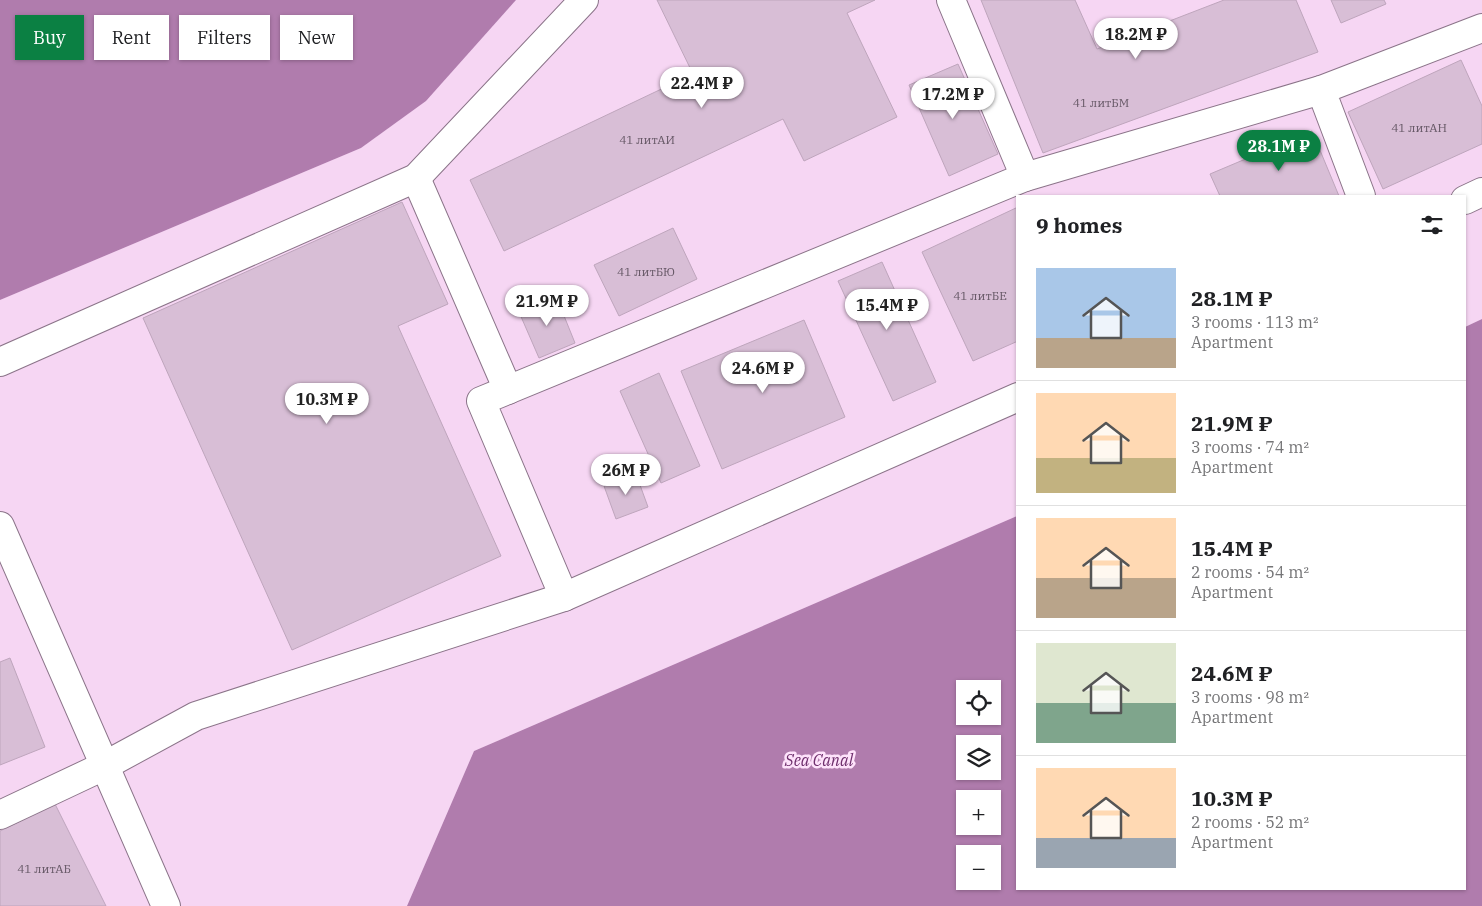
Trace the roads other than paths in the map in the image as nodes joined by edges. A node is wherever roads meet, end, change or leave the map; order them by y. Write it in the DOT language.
graph roads {
  1 [pos="584,0"];
  2 [pos="951,0"];
  3 [pos="1482,28"];
  4 [pos="1321,90"];
  5 [pos="1025,177"];
  6 [pos="416,178"];
  7 [pos="1482,192"];
  8 [pos="1362,195"];
  9 [pos="1466,200"];
  10 [pos="0,362"];
  11 [pos="508,390"];
  12 [pos="1016,398"];
  13 [pos="0,526"];
  14 [pos="564,596"];
  15 [pos="104,766"];
  16 [pos="0,815"];
  17 [pos="166,906"];
  1 -- 6 [label="lane"];
  2 -- 5 [label="lane"];
  3 -- 4 [label="lane"];
  4 -- 5 [label="lane"];
  4 -- 8 [label="lane"];
  5 -- 11 [label="lane"];
  6 -- 10 [label="lane"];
  6 -- 11 [label="lane"];
  7 -- 9 [label="lane"];
  11 -- 14 [label="lane"];
  12 -- 14 [label="lane"];
  13 -- 15 [label="lane"];
  14 -- 15 [label="lane"];
  15 -- 16 [label="lane"];
  15 -- 17 [label="lane"];
}
